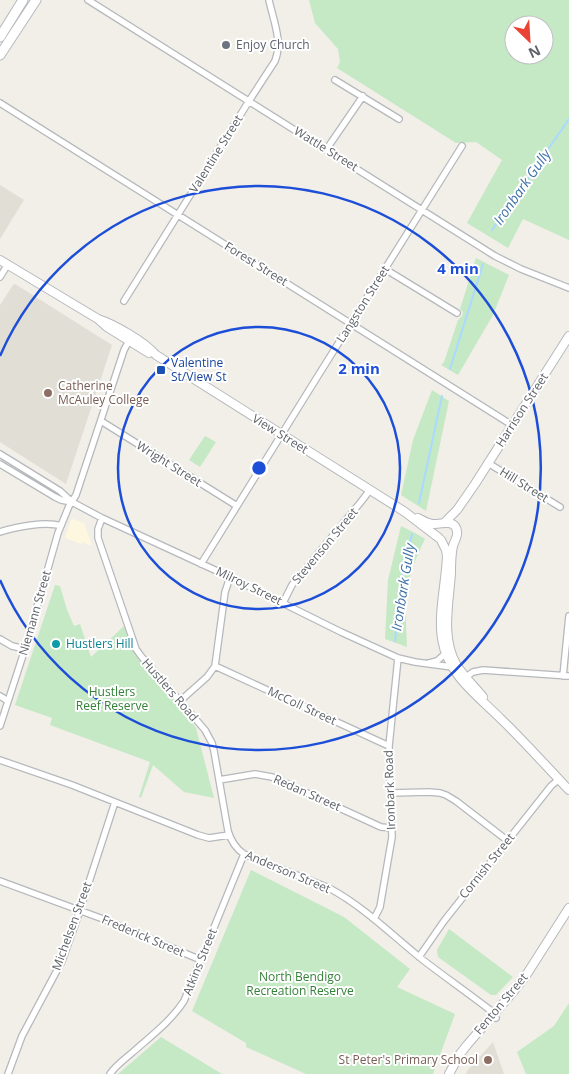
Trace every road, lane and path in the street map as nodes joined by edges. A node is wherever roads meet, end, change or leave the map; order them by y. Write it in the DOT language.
graph roads {
  1 [pos="23,0"];
  2 [pos="36,0"];
  3 [pos="88,0"];
  4 [pos="269,0"];
  5 [pos="0,37"];
  6 [pos="0,55"];
  7 [pos="336,80"];
  8 [pos="363,96"];
  9 [pos="249,101"];
  10 [pos="0,103"];
  11 [pos="399,119"];
  12 [pos="462,146"];
  13 [pos="326,150"];
  14 [pos="422,210"];
  15 [pos="178,215"];
  16 [pos="0,260"];
  17 [pos="8,264"];
  18 [pos="385,269"];
  19 [pos="0,277"];
  20 [pos="569,288"];
  21 [pos="124,301"];
  22 [pos="457,313"];
  23 [pos="350,324"];
  24 [pos="569,336"];
  25 [pos="130,339"];
  26 [pos="101,421"];
  27 [pos="512,425"];
  28 [pos="281,434"];
  29 [pos="0,454"];
  30 [pos="488,463"];
  31 [pos="0,464"];
  32 [pos="475,484"];
  33 [pos="370,490"];
  34 [pos="72,502"];
  35 [pos="237,506"];
  36 [pos="560,508"];
  37 [pos="404,512"];
  38 [pos="102,518"];
  39 [pos="443,524"];
  40 [pos="61,526"];
  41 [pos="456,526"];
  42 [pos="0,532"];
  43 [pos="440,539"];
  44 [pos="456,539"];
  45 [pos="202,564"];
  46 [pos="230,577"];
  47 [pos="284,603"];
  48 [pos="569,616"];
  49 [pos="0,639"];
  50 [pos="25,649"];
  51 [pos="449,656"];
  52 [pos="398,658"];
  53 [pos="427,664"];
  54 [pos="215,666"];
  55 [pos="452,668"];
  56 [pos="566,676"];
  57 [pos="466,677"];
  58 [pos="0,696"];
  59 [pos="8,701"];
  60 [pos="180,701"];
  61 [pos="499,717"];
  62 [pos="0,726"];
  63 [pos="388,746"];
  64 [pos="0,760"];
  65 [pos="559,779"];
  66 [pos="220,780"];
  67 [pos="569,790"];
  68 [pos="391,793"];
  69 [pos="115,802"];
  70 [pos="392,828"];
  71 [pos="229,835"];
  72 [pos="508,841"];
  73 [pos="244,854"];
  74 [pos="0,881"];
  75 [pos="80,910"];
  76 [pos="568,912"];
  77 [pos="374,920"];
  78 [pos="419,956"];
  79 [pos="201,960"];
  80 [pos="495,1016"];
  81 [pos="8,1074"];
  82 [pos="110,1074"];
  83 [pos="449,1074"];
  84 [pos="454,1074"];
  1 -- 5 [label="main road"];
  2 -- 6 [label="main road"];
  3 -- 9 [label="street, Wattle Street"];
  4 -- 9 [label="street, Valentine Street"];
  7 -- 8 [label="street"];
  8 -- 11 [label="street"];
  8 -- 13 [label="street"];
  9 -- 13 [label="street, Wattle Street"];
  9 -- 15 [label="street, Valentine Street"];
  10 -- 15 [label="street, Forest Street"];
  12 -- 14 [label="street, Langston Street"];
  13 -- 14 [label="street, Wattle Street"];
  14 -- 18 [label="street, Langston Street"];
  14 -- 20 [label="street, Wattle Street"];
  15 -- 21 [label="street, Valentine Street"];
  15 -- 23 [label="street, Forest Street"];
  16 -- 17 [label="street, View Street"];
  17 -- 19 [label="street"];
  17 -- 25 [label="street, View Street"];
  18 -- 22 [label="street"];
  18 -- 23 [label="street, Langston Street"];
  23 -- 27 [label="street, Forest Street"];
  23 -- 28 [label="street, Langston Street"];
  24 -- 27 [label="street, Harrison Street"];
  25 -- 26 [label="street"];
  25 -- 28 [label="street, View Street"];
  26 -- 34 [label="street"];
  26 -- 35 [label="street, Wright Street"];
  27 -- 30 [label="street, Harrison Street"];
  28 -- 33 [label="street, View Street"];
  28 -- 35 [label="street, Langston Street"];
  29 -- 34 [label="street"];
  30 -- 32 [label="street, Harrison Street"];
  30 -- 36 [label="street, Hill Street"];
  31 -- 34 [label="street"];
  32 -- 39 [label="street, Harrison Street"];
  32 -- 41 [label="street, Harrison Street"];
  33 -- 37 [label="street, View Street"];
  33 -- 47 [label="street, Stevenson Street"];
  34 -- 38 [label="street, Milroy Street"];
  34 -- 40 [label="street, Niemann Street"];
  35 -- 45 [label="street, Langston Street"];
  37 -- 39 [label="street, View Street"];
  37 -- 43 [label="street, View Street"];
  38 -- 45 [label="street, Milroy Street"];
  38 -- 60 [label="street, Hustlers Road"];
  39 -- 41 [label="street"];
  39 -- 43 [label="street"];
  40 -- 42 [label="street"];
  40 -- 50 [label="street, Niemann Street"];
  41 -- 44 [label="street"];
  43 -- 44 [label="street"];
  43 -- 51 [label="street"];
  44 -- 51 [label="street"];
  45 -- 46 [label="street, Milroy Street"];
  46 -- 47 [label="street, Milroy Street"];
  46 -- 54 [label="street"];
  47 -- 52 [label="street, Milroy Street"];
  48 -- 56 [label="street"];
  49 -- 50 [label="street"];
  50 -- 59 [label="street, Niemann Street"];
  51 -- 53 [label="street"];
  51 -- 55 [label="street"];
  51 -- 57 [label="street"];
  52 -- 53 [label="street, Milroy Street"];
  52 -- 63 [label="street, Ironbark Road"];
  53 -- 55 [label="street, Milroy Street"];
  54 -- 60 [label="street"];
  54 -- 63 [label="street, McColl Street"];
  55 -- 61 [label="street"];
  56 -- 57 [label="street"];
  57 -- 61 [label="street"];
  58 -- 59 [label="street"];
  59 -- 62 [label="street, Niemann Street"];
  60 -- 66 [label="street, Hustlers Road"];
  61 -- 65 [label="street"];
  63 -- 68 [label="street, Ironbark Road"];
  64 -- 69 [label="street"];
  65 -- 67 [label="street"];
  65 -- 72 [label="street, Cornish Street"];
  66 -- 70 [label="street, Redan Street"];
  66 -- 71 [label="street, Hustlers Road"];
  68 -- 70 [label="street, Ironbark Road"];
  68 -- 72 [label="street"];
  69 -- 71 [label="street"];
  69 -- 75 [label="street, Michelsen Street"];
  70 -- 77 [label="street, Ironbark Road"];
  71 -- 73 [label="street, Anderson Street"];
  72 -- 78 [label="street, Cornish Street"];
  73 -- 77 [label="street, Anderson Street"];
  73 -- 79 [label="street, Atkins Street"];
  74 -- 75 [label="street, Frederick Street"];
  75 -- 79 [label="street, Frederick Street"];
  75 -- 81 [label="street, Michelsen Street"];
  76 -- 80 [label="street, Fenton Street"];
  77 -- 78 [label="street, Anderson Street"];
  78 -- 80 [label="street, Anderson Street"];
  79 -- 82 [label="street, Atkins Street"];
  80 -- 83 [label="street, Fenton Street"];
  80 -- 84 [label="street, Fenton Street"];
}
